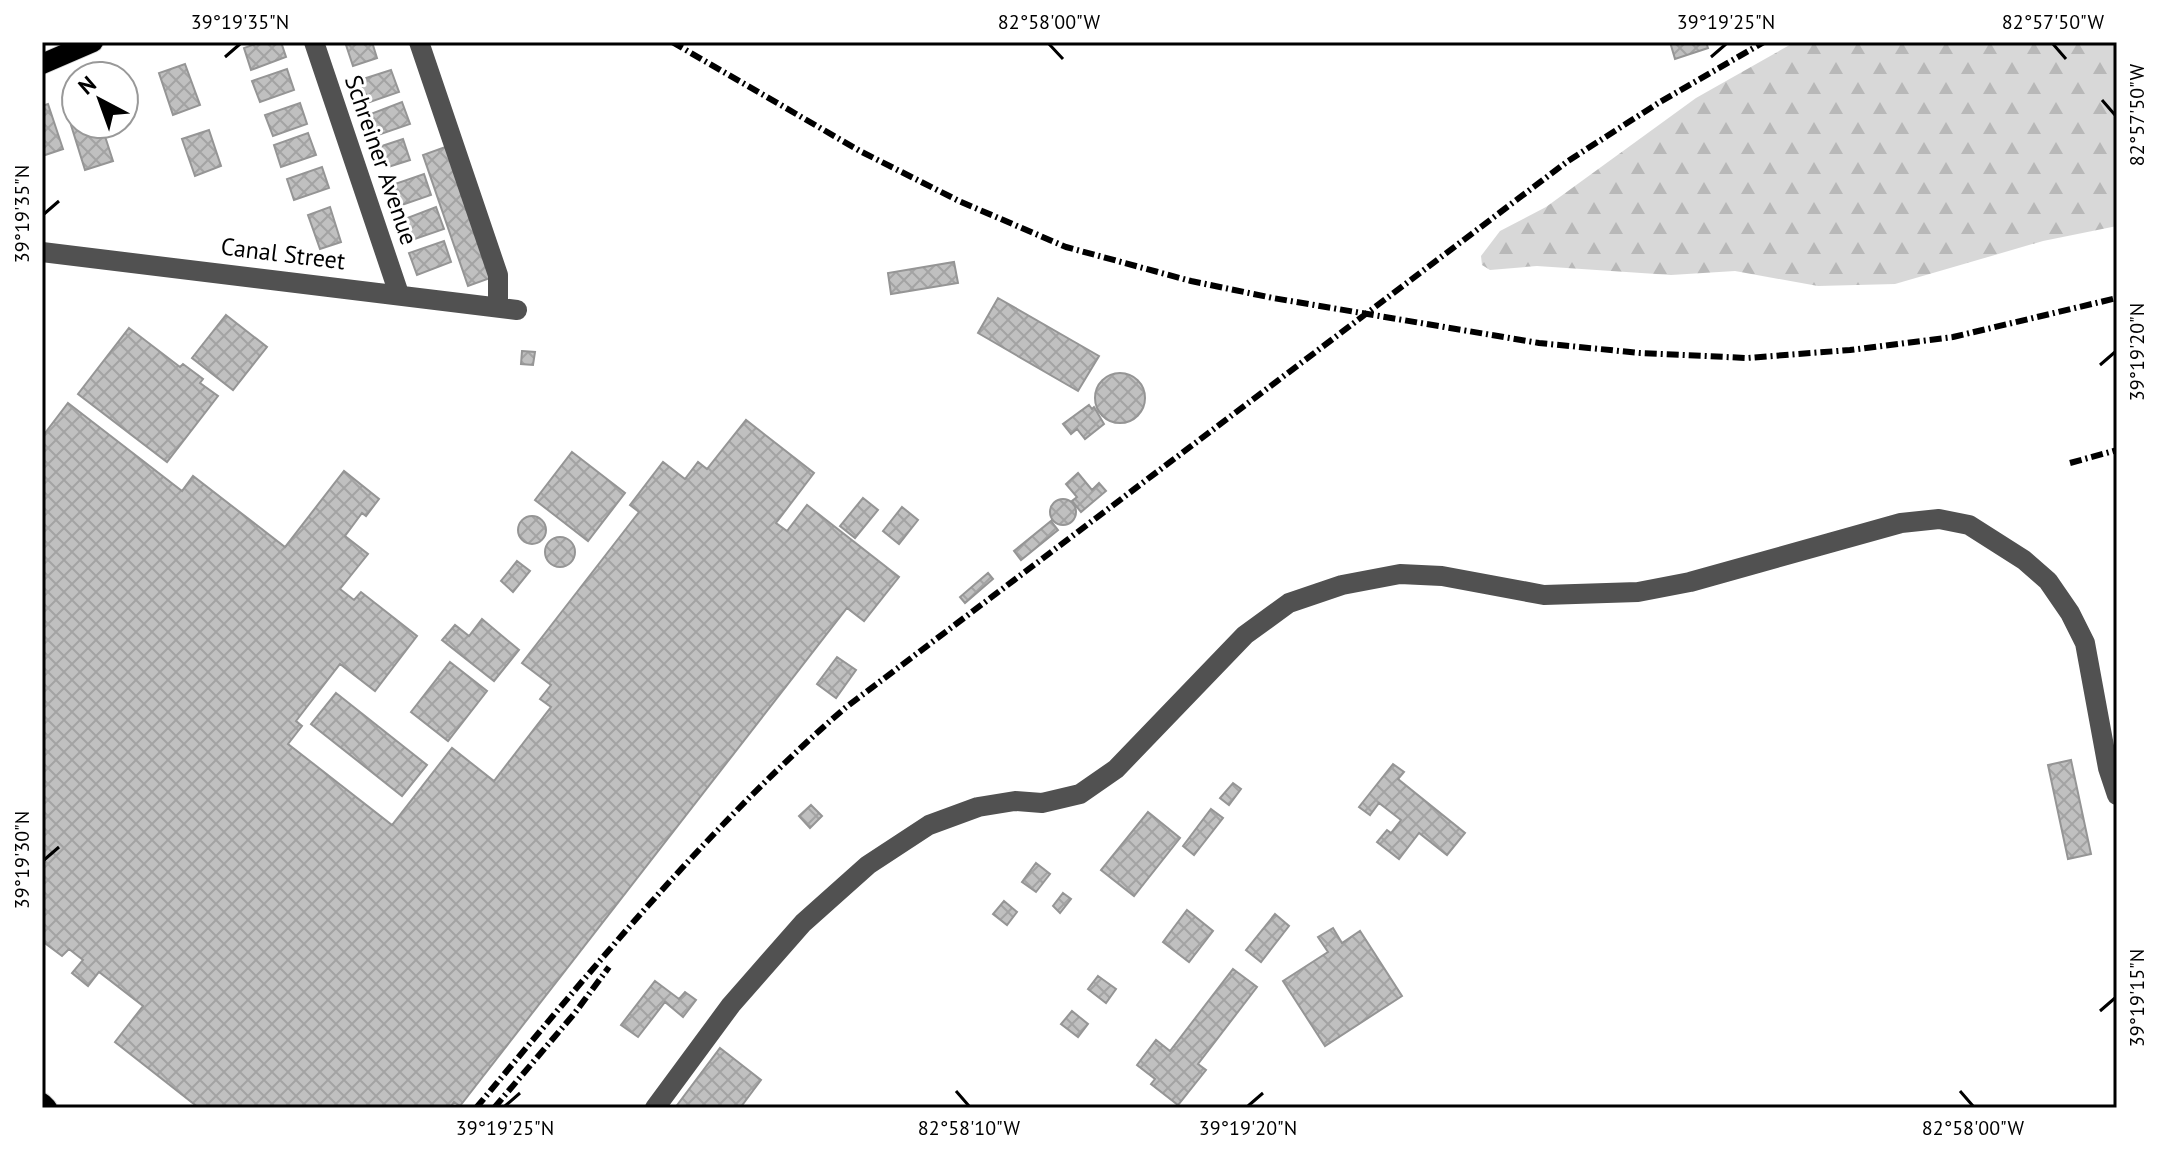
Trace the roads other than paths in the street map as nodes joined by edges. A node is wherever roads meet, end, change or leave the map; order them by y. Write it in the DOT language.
graph roads {
  1 [pos="93,42"];
  2 [pos="314,42"];
  3 [pos="419,42"];
  4 [pos="42,64"];
  5 [pos="42,252"];
  6 [pos="399,294"];
  7 [pos="2117,795"];
  8 [pos="42,1103"];
  9 [pos="47,1108"];
  10 [pos="655,1108"];
  1 -- 4 [label="main road"];
  2 -- 6 [label="street, Schreiner Avenue"];
  3 -- 6 [label="street, Canal Street"];
  5 -- 6 [label="street, Canal Street"];
  7 -- 10 [label="street"];
  8 -- 9 [label="main road"];
}
